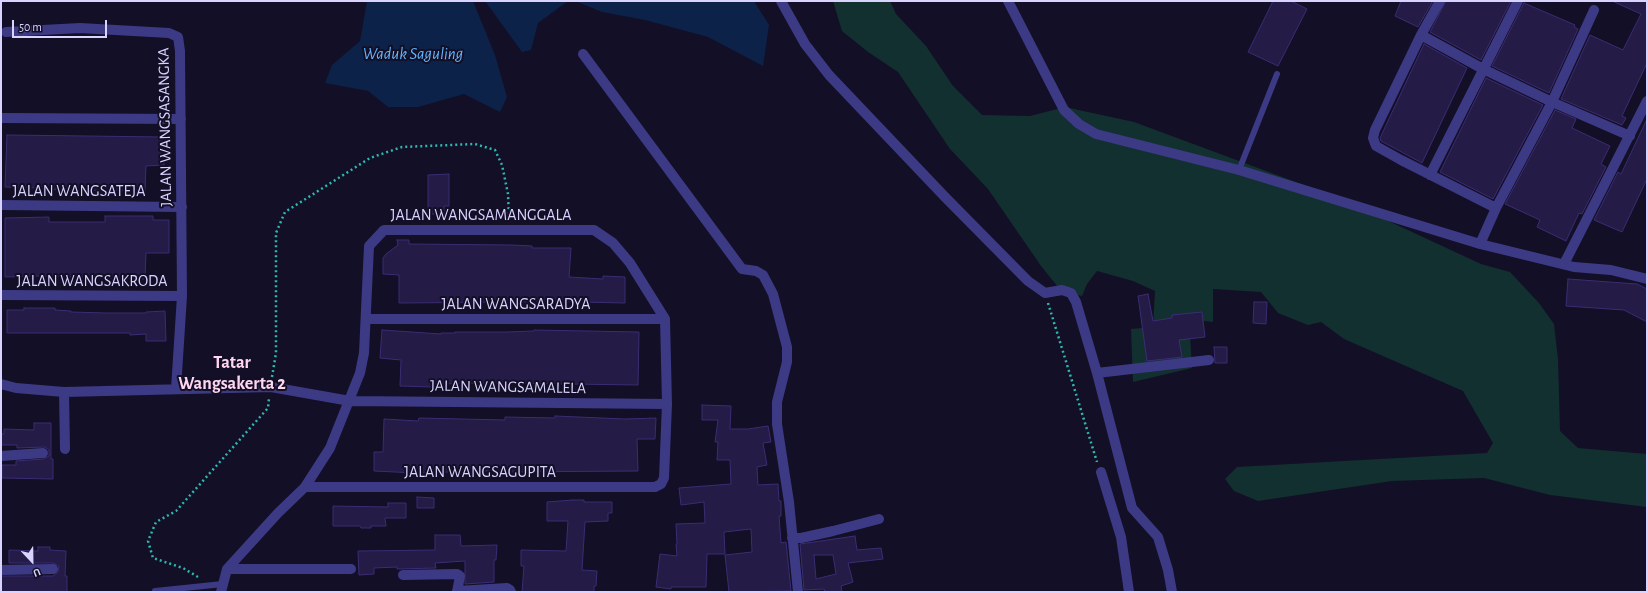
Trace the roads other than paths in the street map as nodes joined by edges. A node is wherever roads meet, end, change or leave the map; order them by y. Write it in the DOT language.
graph roads {
  1 [pos="781,1"];
  2 [pos="1008,1"];
  3 [pos="1440,1"];
  4 [pos="1518,1"];
  5 [pos="1594,10"];
  6 [pos="6,32"];
  7 [pos="1421,35"];
  8 [pos="583,54"];
  9 [pos="1483,70"];
  10 [pos="1277,74"];
  11 [pos="1647,101"];
  12 [pos="1552,102"];
  13 [pos="1,118"];
  14 [pos="181,119"];
  15 [pos="1630,136"];
  16 [pos="1239,170"];
  17 [pos="1430,175"];
  18 [pos="1,205"];
  19 [pos="182,206"];
  20 [pos="1496,208"];
  21 [pos="1480,244"];
  22 [pos="1564,264"];
  23 [pos="1647,279"];
  24 [pos="1,295"];
  25 [pos="182,296"];
  26 [pos="366,319"];
  27 [pos="665,319"];
  28 [pos="1209,360"];
  29 [pos="1097,373"];
  30 [pos="1,384"];
  31 [pos="176,389"];
  32 [pos="64,392"];
  33 [pos="350,401"];
  34 [pos="667,404"];
  35 [pos="65,449"];
  36 [pos="43,453"];
  37 [pos="1,456"];
  38 [pos="1101,472"];
  39 [pos="305,487"];
  40 [pos="879,519"];
  41 [pos="792,538"];
  42 [pos="351,568"];
  43 [pos="53,569"];
  44 [pos="227,569"];
  45 [pos="1,570"];
  46 [pos="403,575"];
  47 [pos="222,588"];
  48 [pos="156,591"];
  49 [pos="457,592"];
  50 [pos="511,592"];
  51 [pos="798,592"];
  52 [pos="1129,592"];
  53 [pos="1172,592"];
  1 -- 29 [label="street"];
  2 -- 16 [label="street"];
  3 -- 7 [label="street"];
  4 -- 9 [label="street"];
  5 -- 12 [label="street"];
  6 -- 14 [label="street, JALAN WANGSASANGKA"];
  7 -- 9 [label="street"];
  7 -- 17 [label="street"];
  8 -- 41 [label="street"];
  9 -- 12 [label="street"];
  9 -- 17 [label="street"];
  10 -- 16 [label="lane"];
  11 -- 15 [label="street"];
  12 -- 15 [label="street"];
  12 -- 20 [label="street"];
  13 -- 14 [label="street"];
  14 -- 19 [label="street, JALAN WANGSASANGKA"];
  15 -- 22 [label="street"];
  16 -- 21 [label="street"];
  17 -- 20 [label="street"];
  18 -- 19 [label="street, JALAN WANGSATEJA"];
  19 -- 25 [label="street, JALAN WANGSASANGKA"];
  20 -- 21 [label="street"];
  21 -- 22 [label="street"];
  22 -- 23 [label="street"];
  24 -- 25 [label="street, JALAN WANGSAKRODA"];
  25 -- 31 [label="street, JALAN WANGSASANGKA"];
  26 -- 27 [label="street, JALAN WANGSARADYA"];
  26 -- 27 [label="street, JALAN WANGSAMANGGALA"];
  26 -- 33 [label="street, JALAN WANGSAMANGGALA"];
  27 -- 34 [label="street"];
  28 -- 29 [label="street"];
  29 -- 53 [label="street"];
  30 -- 32 [label="street, JALAN WANGSAMALELA"];
  31 -- 32 [label="street, JALAN WANGSAMALELA"];
  31 -- 33 [label="street, JALAN WANGSAMALELA"];
  32 -- 35 [label="street"];
  33 -- 34 [label="street, JALAN WANGSAMALELA"];
  33 -- 39 [label="street, JALAN WANGSAMANGGALA"];
  34 -- 39 [label="street, JALAN WANGSAGUPITA"];
  36 -- 37 [label="street"];
  38 -- 52 [label="street"];
  39 -- 44 [label="street, JALAN WANGSAMANGGALA"];
  40 -- 41 [label="street"];
  41 -- 51 [label="street"];
  42 -- 44 [label="street"];
  43 -- 45 [label="street"];
  44 -- 47 [label="street"];
  46 -- 49 [label="street"];
  47 -- 48 [label="lane"];
  49 -- 50 [label="street"];
}
